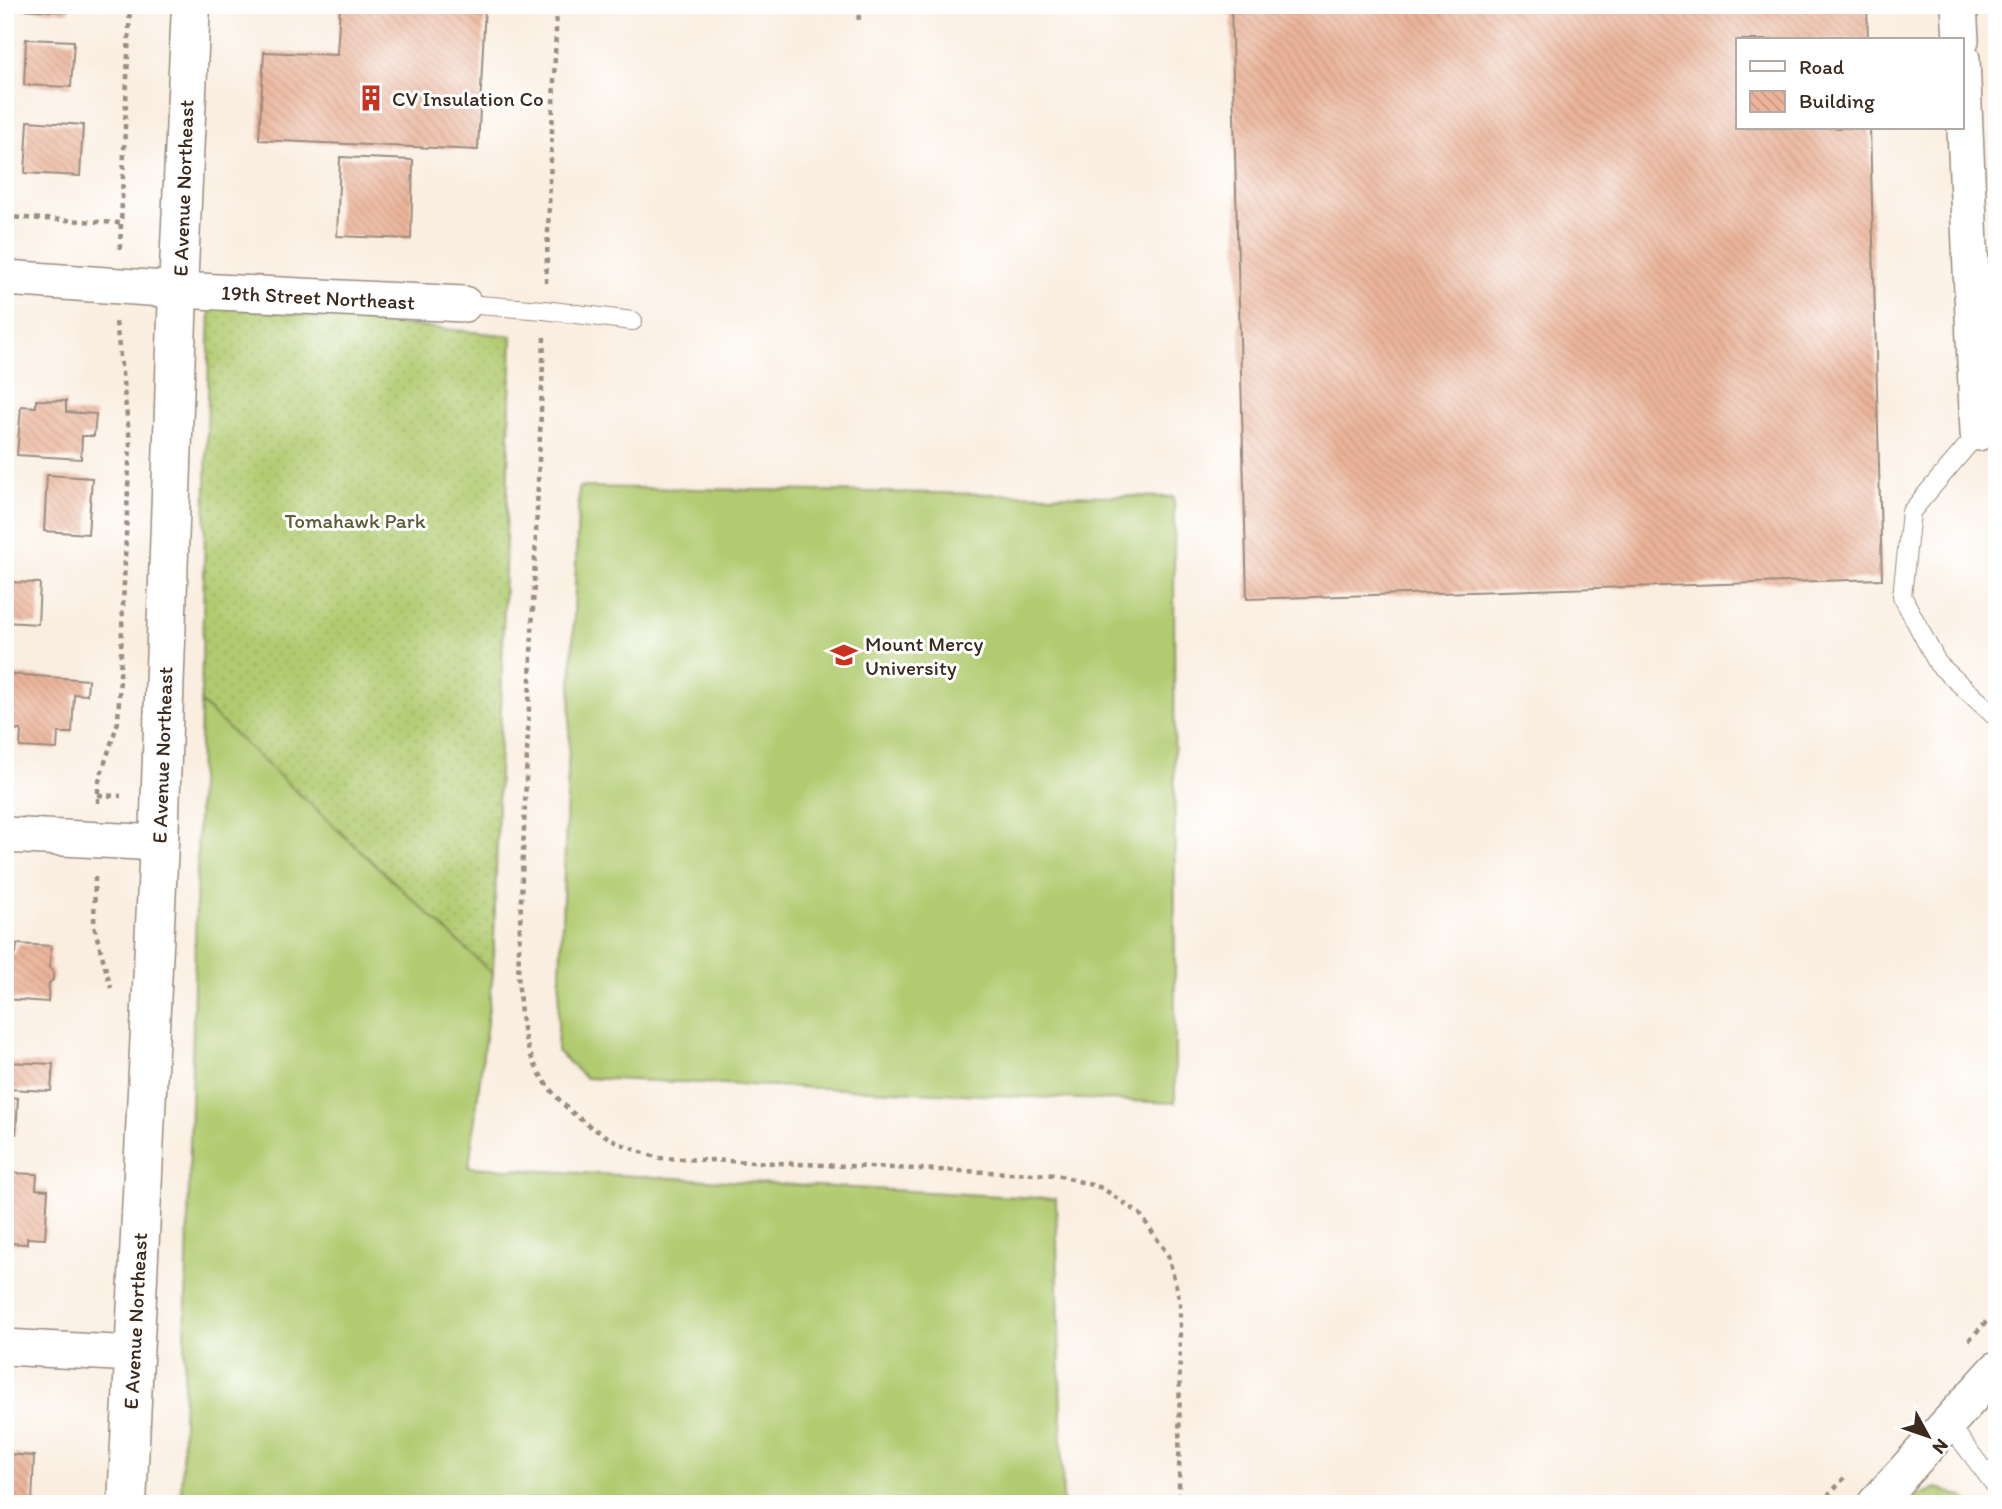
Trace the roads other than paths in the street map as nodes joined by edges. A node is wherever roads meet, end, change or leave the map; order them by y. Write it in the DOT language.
graph roads {
  1 [pos="191,5"];
  2 [pos="1959,5"];
  3 [pos="1961,38"];
  4 [pos="1964,88"];
  5 [pos="5,278"];
  6 [pos="178,290"];
  7 [pos="464,304"];
  8 [pos="633,321"];
  9 [pos="1987,422"];
  10 [pos="1997,718"];
  11 [pos="5,835"];
  12 [pos="159,843"];
  13 [pos="5,1348"];
  14 [pos="133,1354"];
  15 [pos="1997,1370"];
  16 [pos="1948,1423"];
  17 [pos="1997,1488"];
  18 [pos="127,1504"];
  19 [pos="1875,1504"];
  1 -- 6 [label="street, E Avenue Northeast"];
  2 -- 3 [label="street"];
  4 -- 9 [label="street"];
  5 -- 6 [label="street, 19th Street Northeast"];
  6 -- 7 [label="street, 19th Street Northeast"];
  6 -- 12 [label="street, E Avenue Northeast"];
  7 -- 8 [label="lane"];
  9 -- 10 [label="lane"];
  11 -- 12 [label="street"];
  12 -- 14 [label="street, E Avenue Northeast"];
  13 -- 14 [label="street"];
  14 -- 18 [label="street, E Avenue Northeast"];
  15 -- 16 [label="street"];
  16 -- 17 [label="lane"];
  16 -- 19 [label="street"];
}
